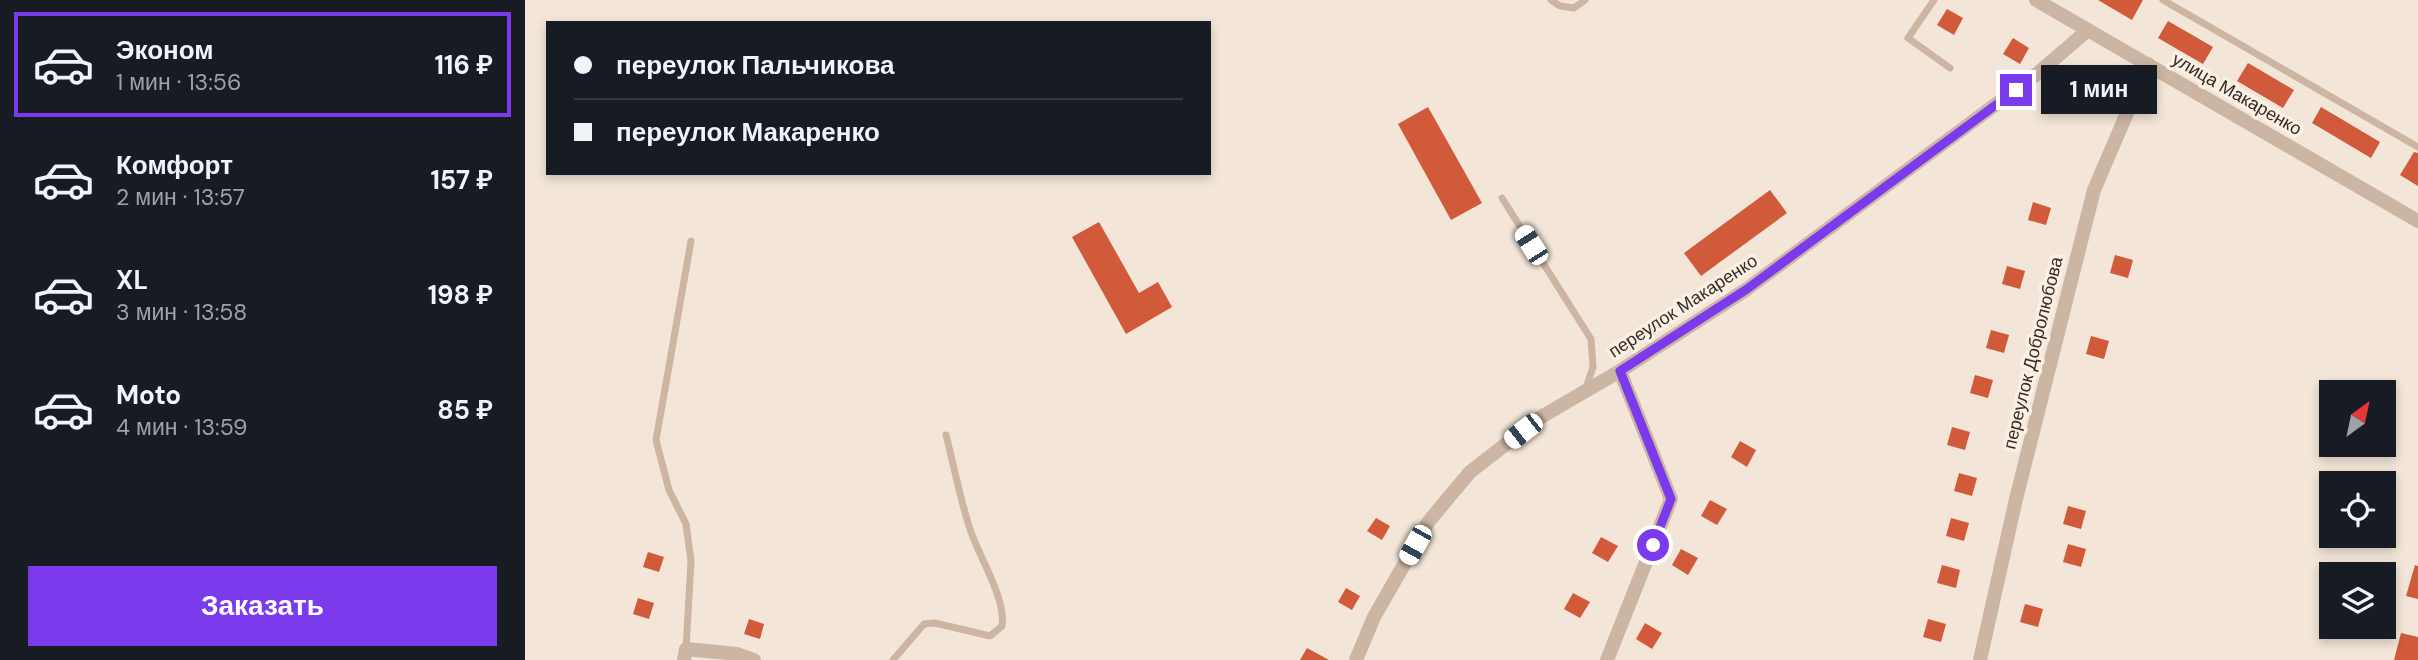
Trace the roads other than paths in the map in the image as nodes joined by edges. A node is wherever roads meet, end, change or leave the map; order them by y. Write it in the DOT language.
graph roads {
  1 [pos="1551,0"];
  2 [pos="1585,0"];
  3 [pos="1934,0"];
  4 [pos="2036,0"];
  5 [pos="2163,0"];
  6 [pos="2053,4"];
  7 [pos="2088,30"];
  8 [pos="2148,64"];
  9 [pos="1950,68"];
  10 [pos="2418,147"];
  11 [pos="1501,198"];
  12 [pos="2418,221"];
  13 [pos="691,241"];
  14 [pos="1620,371"];
  15 [pos="1584,392"];
  16 [pos="946,435"];
  17 [pos="685,654"];
  18 [pos="754,660"];
  19 [pos="893,660"];
  20 [pos="1356,660"];
  21 [pos="1607,660"];
  22 [pos="1980,660"];
  1 -- 2 [label="lane"];
  3 -- 9 [label="lane"];
  4 -- 6 [label="street, улица Макаренко"];
  5 -- 10 [label="lane"];
  6 -- 7 [label="street, улица Макаренко"];
  7 -- 8 [label="street, улица Макаренко"];
  7 -- 14 [label="street, переулок Макаренко"];
  8 -- 12 [label="street, улица Макаренко"];
  8 -- 22 [label="street, переулок Добролюбова"];
  11 -- 15 [label="lane"];
  13 -- 17 [label="lane"];
  14 -- 15 [label="street, переулок Макаренко"];
  14 -- 21 [label="street"];
  15 -- 20 [label="street, переулок Макаренко"];
  16 -- 19 [label="lane"];
  17 -- 18 [label="street"];
}
